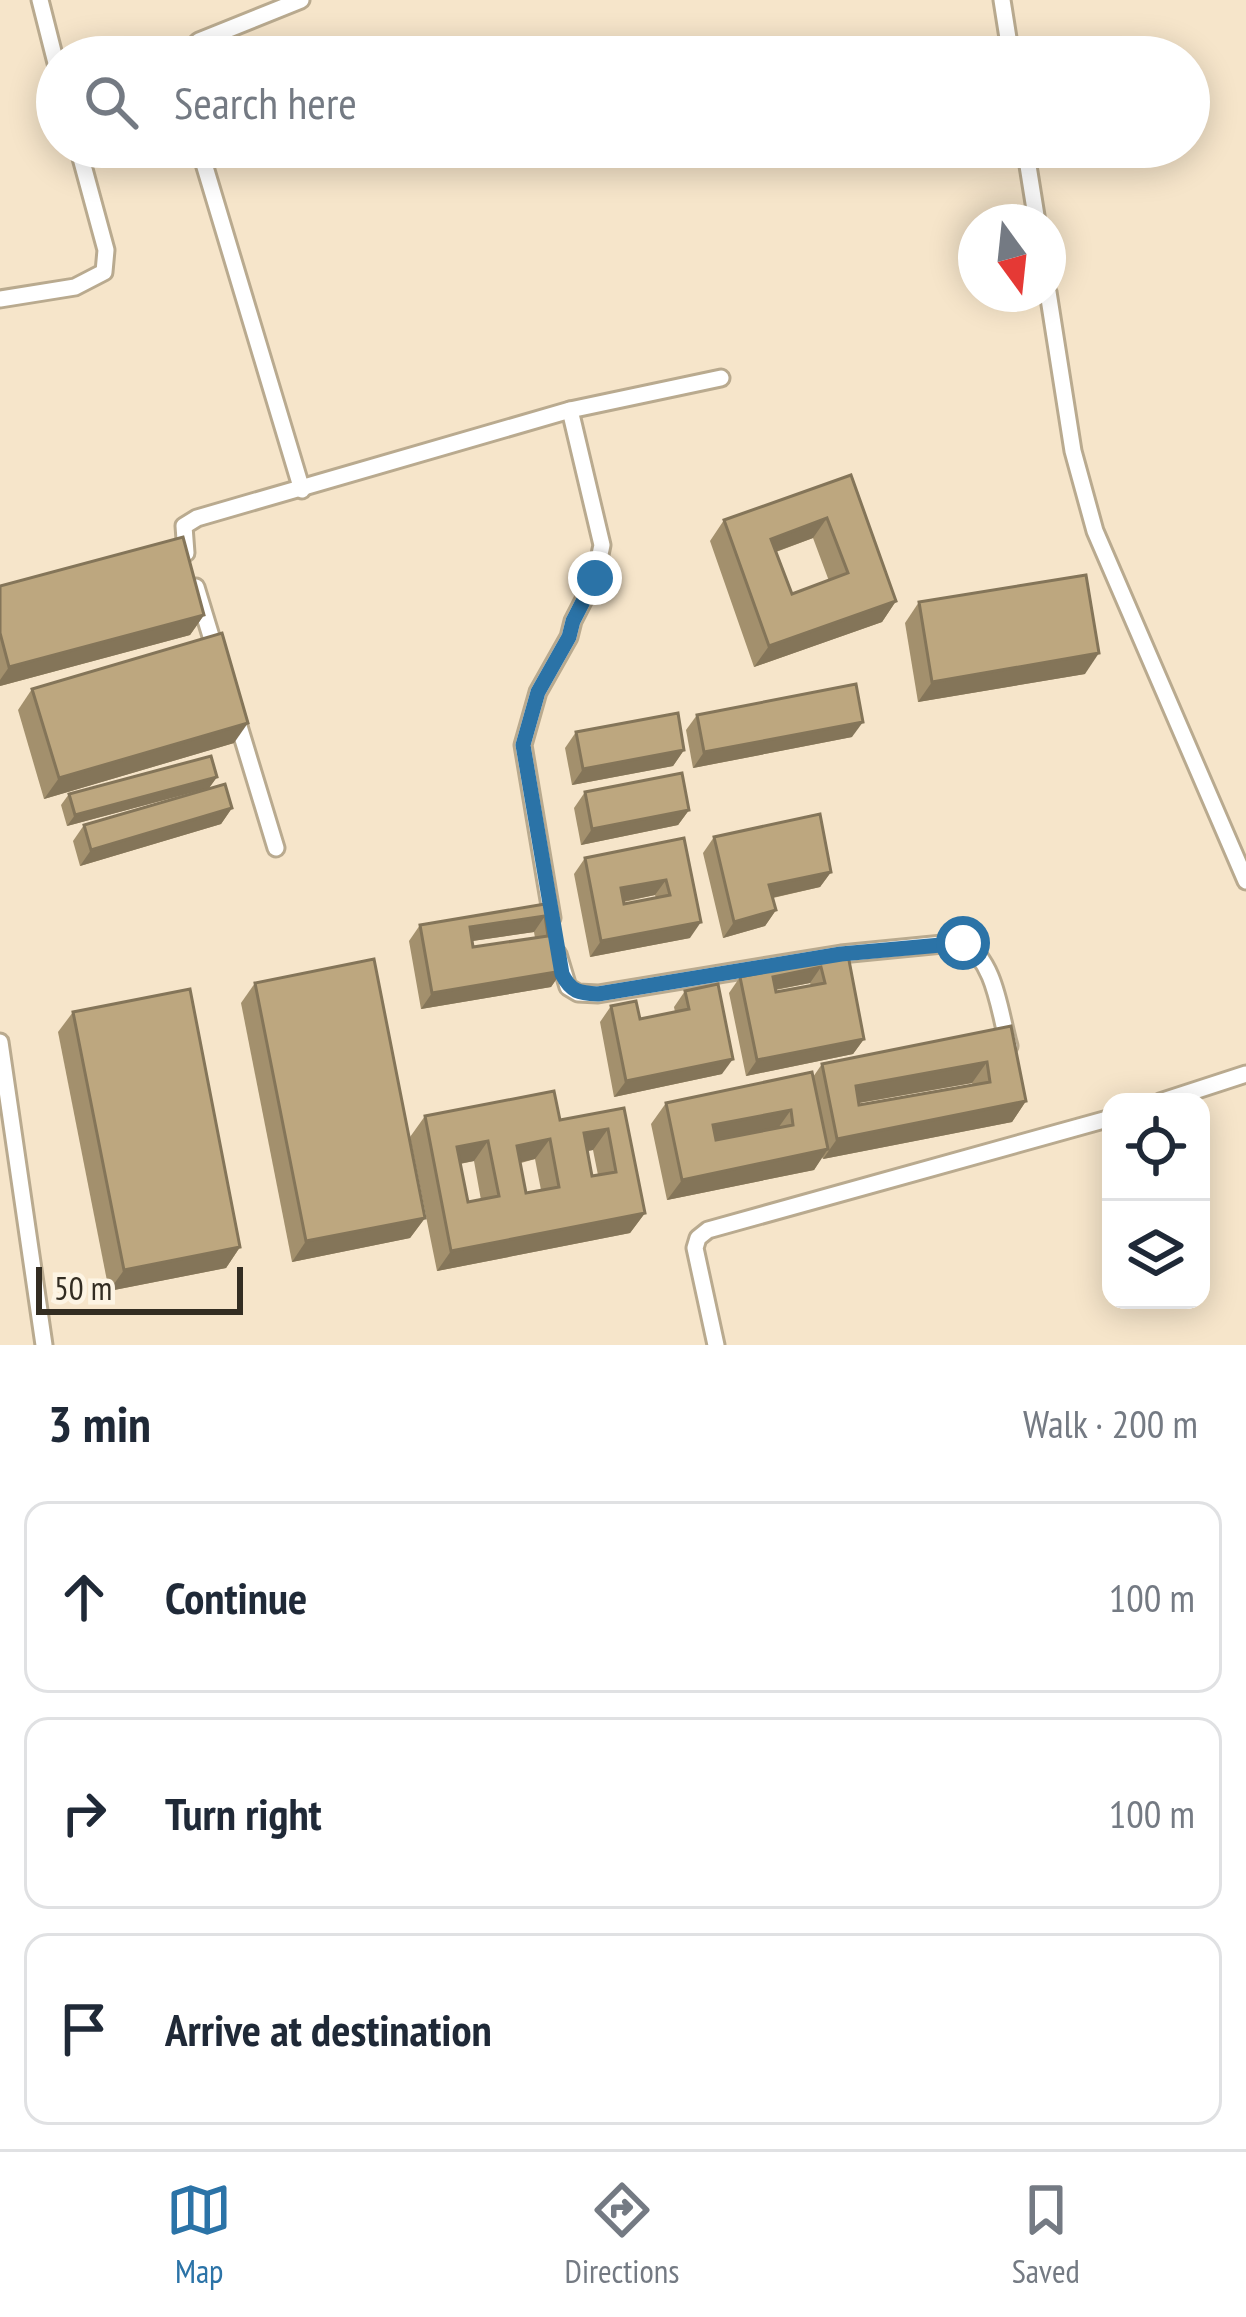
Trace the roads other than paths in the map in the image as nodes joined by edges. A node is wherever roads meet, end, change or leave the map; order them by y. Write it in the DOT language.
graph roads {
  1 [pos="40,0"];
  2 [pos="301,0"];
  3 [pos="1002,0"];
  4 [pos="49,36"];
  5 [pos="209,36"];
  6 [pos="1008,36"];
  7 [pos="84,168"];
  8 [pos="205,168"];
  9 [pos="1028,168"];
  10 [pos="1034,204"];
  11 [pos="0,299"];
  12 [pos="1051,312"];
  13 [pos="721,377"];
  14 [pos="570,410"];
  15 [pos="302,490"];
  16 [pos="223,673"];
  17 [pos="229,695"];
  18 [pos="276,848"];
  19 [pos="1246,881"];
  20 [pos="0,1042"];
  21 [pos="1016,1072"];
  22 [pos="1246,1074"];
  23 [pos="1188,1093"];
  24 [pos="1102,1121"];
  25 [pos="44,1345"];
  26 [pos="716,1345"];
  1 -- 4 [label="lane"];
  2 -- 5 [label="lane"];
  3 -- 6 [label="lane"];
  7 -- 11 [label="lane"];
  8 -- 15 [label="lane"];
  9 -- 10 [label="lane"];
  12 -- 19 [label="lane"];
  13 -- 14 [label="lane"];
  14 -- 15 [label="lane"];
  14 -- 21 [label="lane"];
  15 -- 16 [label="lane"];
  17 -- 18 [label="lane"];
  20 -- 25 [label="lane"];
  22 -- 23 [label="lane"];
  24 -- 26 [label="lane"];
}
